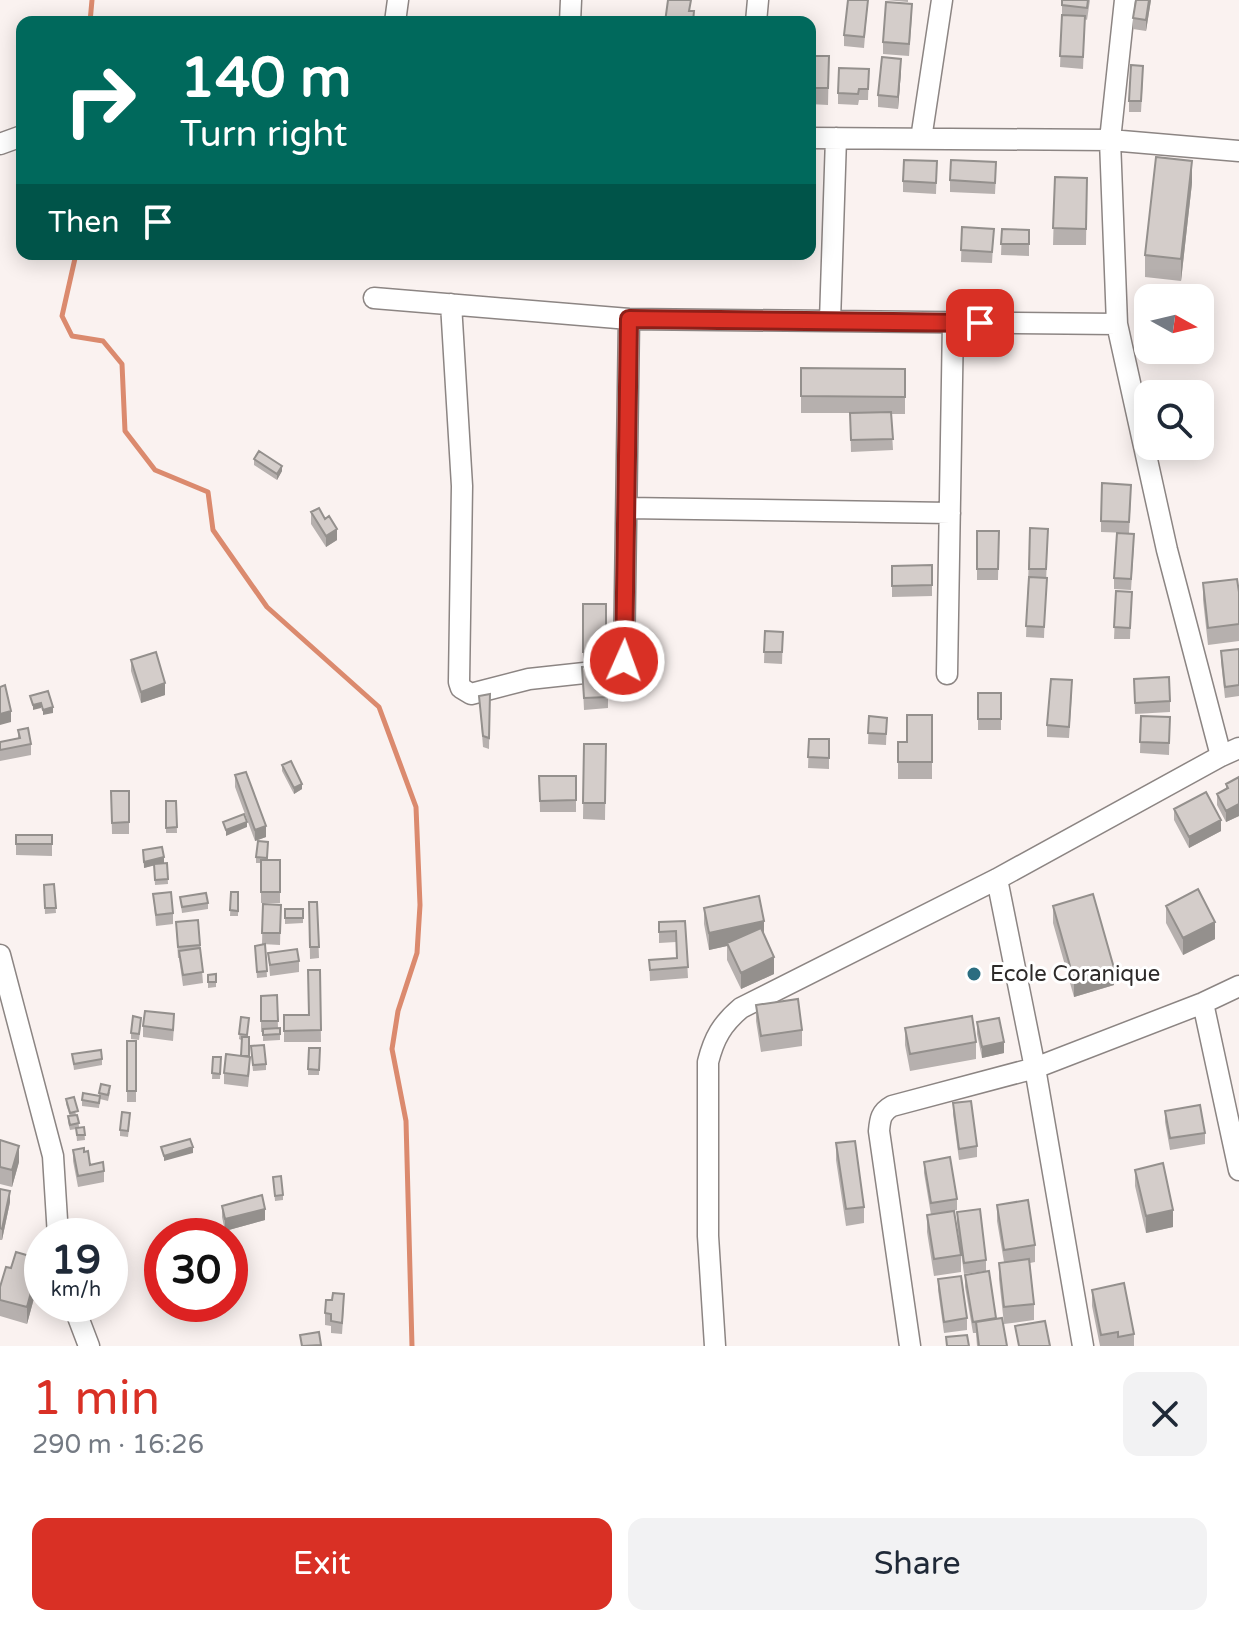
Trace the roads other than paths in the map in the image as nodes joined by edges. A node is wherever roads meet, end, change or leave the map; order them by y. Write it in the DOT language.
graph roads {
  1 [pos="942,0"];
  2 [pos="1125,0"];
  3 [pos="816,138"];
  4 [pos="836,138"];
  5 [pos="921,139"];
  6 [pos="1110,140"];
  7 [pos="1239,151"];
  8 [pos="374,298"];
  9 [pos="451,304"];
  10 [pos="629,319"];
  11 [pos="830,321"];
  12 [pos="953,322"];
  13 [pos="1117,324"];
  14 [pos="627,508"];
  15 [pos="950,513"];
  16 [pos="947,674"];
  17 [pos="1230,752"];
  18 [pos="997,879"];
  19 [pos="0,955"];
  20 [pos="1239,986"];
  21 [pos="1203,1003"];
  22 [pos="1035,1068"];
  23 [pos="1239,1170"];
  24 [pos="57,1218"];
  25 [pos="79,1322"];
  26 [pos="87,1345"];
  27 [pos="715,1346"];
  28 [pos="910,1346"];
  29 [pos="1083,1346"];
  1 -- 5 [label="street"];
  2 -- 6 [label="street"];
  3 -- 4 [label="street"];
  4 -- 5 [label="street"];
  4 -- 11 [label="street"];
  5 -- 6 [label="street"];
  6 -- 7 [label="street"];
  6 -- 13 [label="street"];
  8 -- 9 [label="street"];
  9 -- 10 [label="street"];
  9 -- 14 [label="street"];
  10 -- 11 [label="street"];
  10 -- 14 [label="street"];
  11 -- 12 [label="street"];
  12 -- 13 [label="street"];
  12 -- 15 [label="street"];
  13 -- 17 [label="street"];
  14 -- 15 [label="street"];
  15 -- 16 [label="street"];
  17 -- 18 [label="street"];
  18 -- 22 [label="street"];
  18 -- 27 [label="street"];
  19 -- 24 [label="street"];
  20 -- 21 [label="street"];
  21 -- 22 [label="street"];
  21 -- 23 [label="street"];
  22 -- 28 [label="street"];
  22 -- 29 [label="street"];
  25 -- 26 [label="street"];
}
